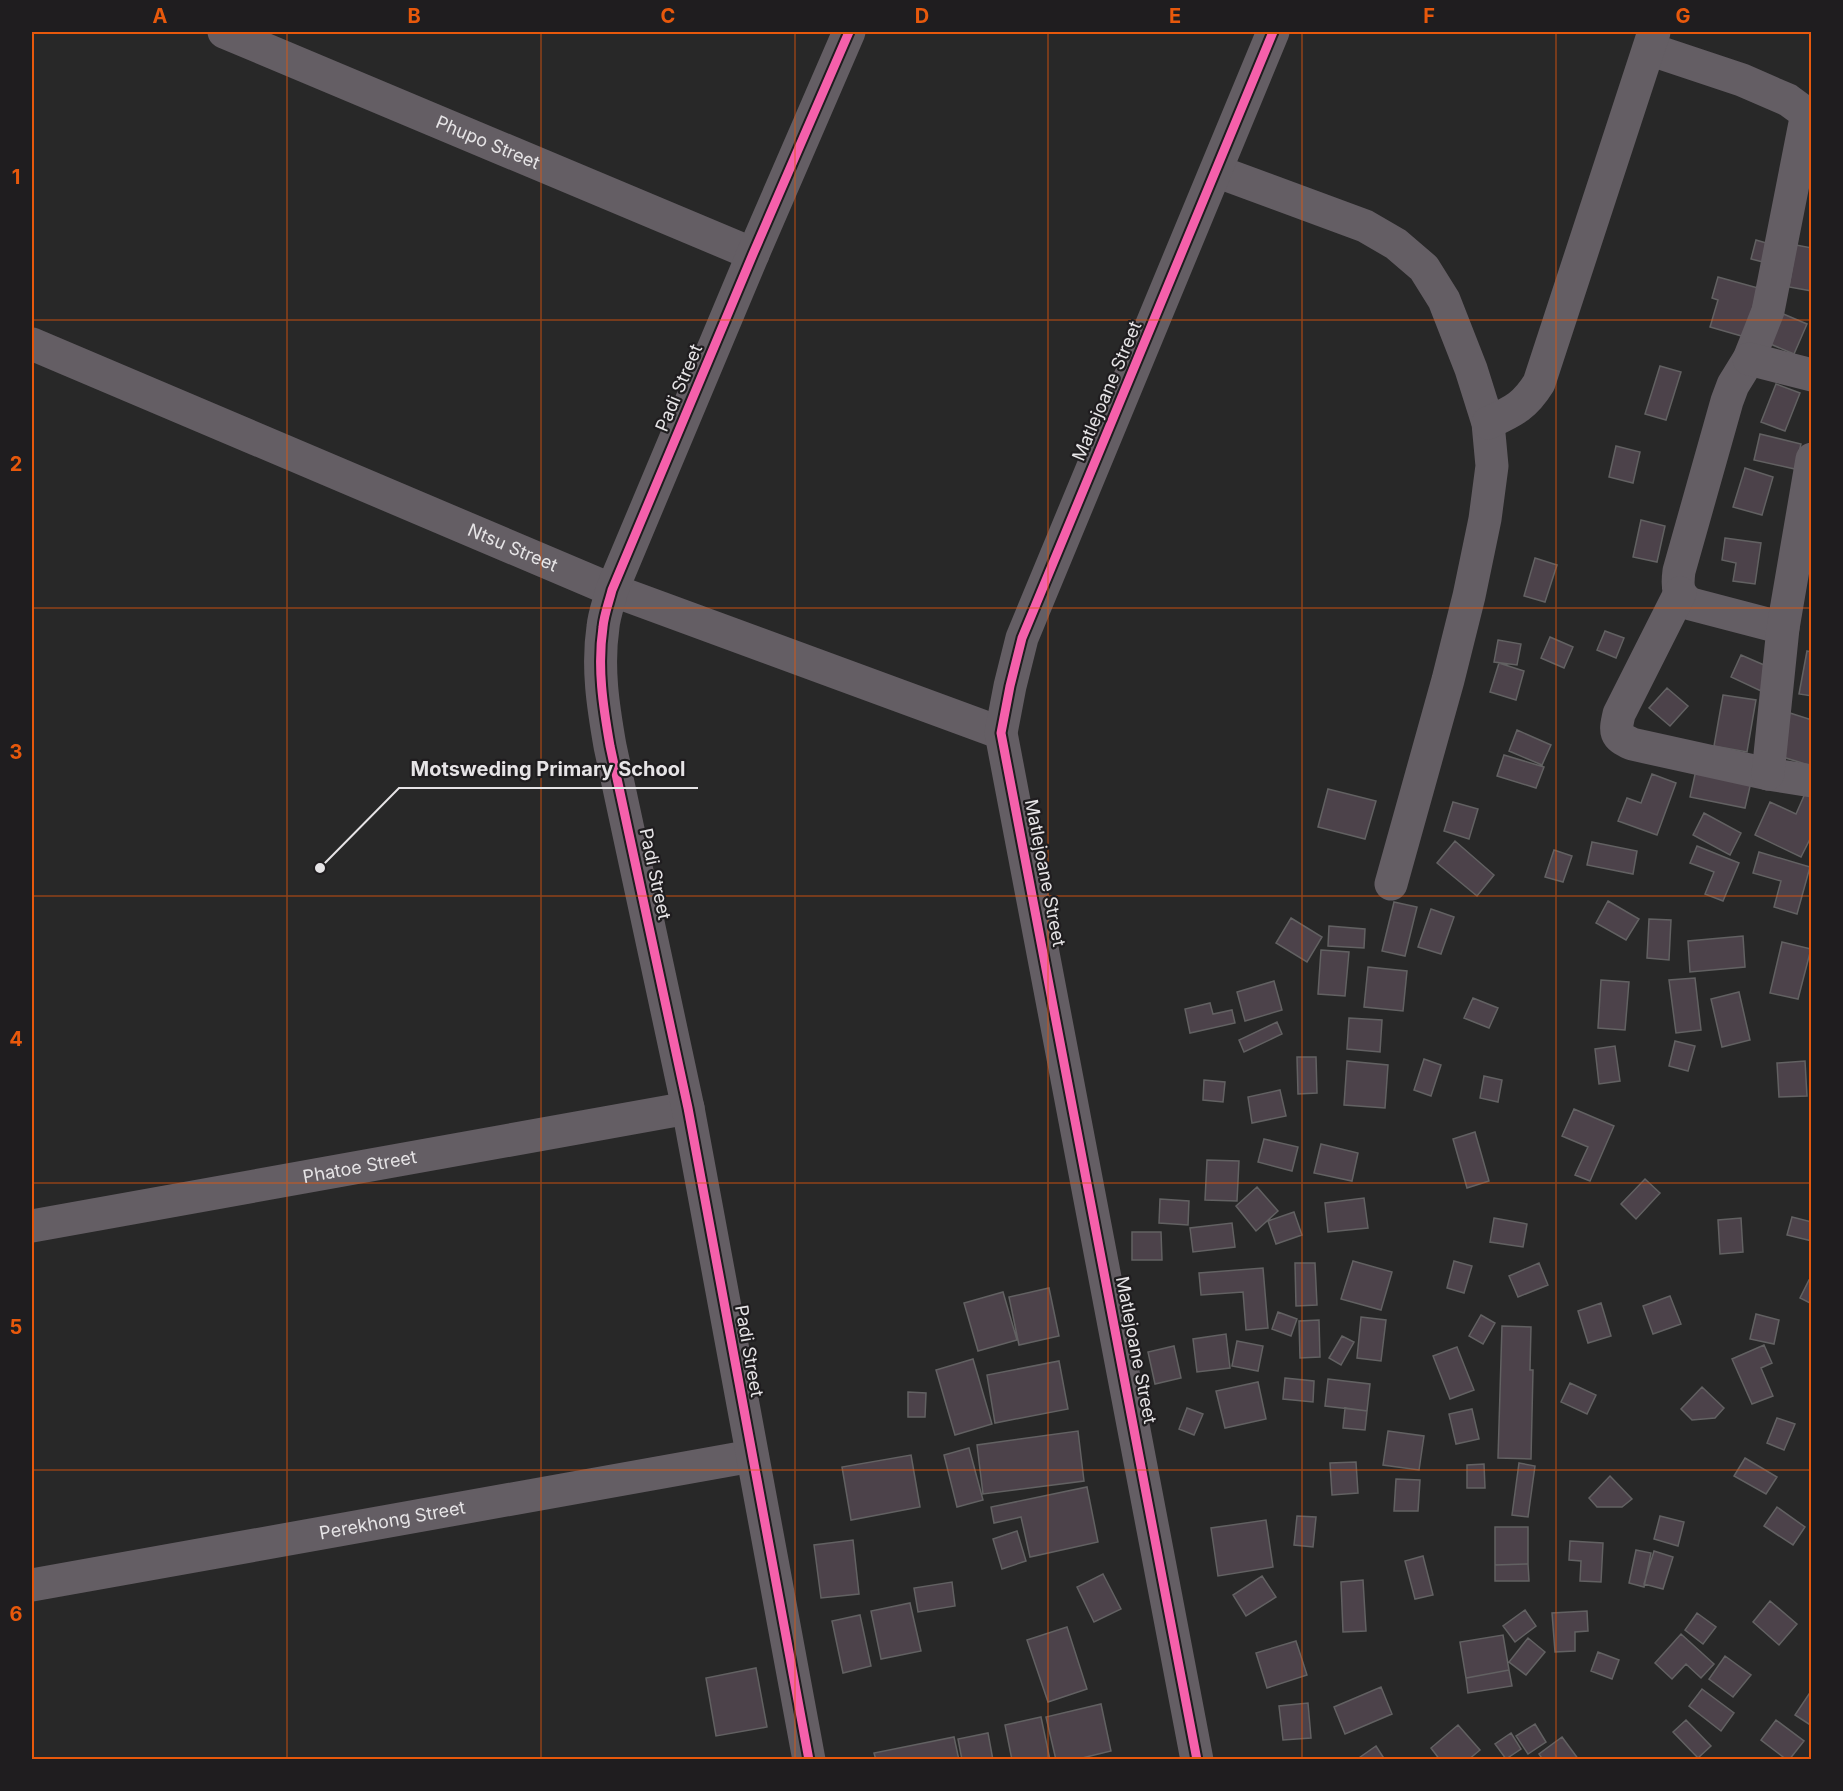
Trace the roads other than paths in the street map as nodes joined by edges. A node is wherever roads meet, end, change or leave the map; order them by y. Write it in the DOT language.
graph roads {
  1 [pos="224,32"];
  2 [pos="849,32"];
  3 [pos="1273,32"];
  4 [pos="1652,40"];
  5 [pos="1216,171"];
  6 [pos="753,254"];
  7 [pos="32,344"];
  8 [pos="1749,359"];
  9 [pos="1812,375"];
  10 [pos="1488,423"];
  11 [pos="1812,459"];
  12 [pos="612,590"];
  13 [pos="1680,593"];
  14 [pos="1782,628"];
  15 [pos="1001,733"];
  16 [pos="1768,774"];
  17 [pos="1812,781"];
  18 [pos="1391,884"];
  19 [pos="688,1108"];
  20 [pos="32,1226"];
  21 [pos="752,1456"];
  22 [pos="32,1585"];
  23 [pos="809,1760"];
  24 [pos="1197,1760"];
  1 -- 6 [label="street, Phupo Street"];
  2 -- 6 [label="street, Padi Street"];
  3 -- 5 [label="street, Matlejoane Street"];
  4 -- 8 [label="street"];
  4 -- 10 [label="street"];
  5 -- 10 [label="street"];
  5 -- 15 [label="street, Matlejoane Street"];
  6 -- 12 [label="street, Padi Street"];
  7 -- 12 [label="street, Ntsu Street"];
  8 -- 9 [label="street"];
  8 -- 13 [label="street"];
  10 -- 18 [label="street"];
  11 -- 14 [label="street"];
  12 -- 15 [label="street, Ntsu Street"];
  12 -- 19 [label="street, Padi Street"];
  13 -- 14 [label="street"];
  13 -- 16 [label="street"];
  14 -- 16 [label="street"];
  15 -- 24 [label="street, Matlejoane Street"];
  16 -- 17 [label="street"];
  19 -- 20 [label="street, Phatoe Street"];
  19 -- 21 [label="street, Padi Street"];
  21 -- 22 [label="street, Perekhong Street"];
  21 -- 23 [label="street, Padi Street"];
}
